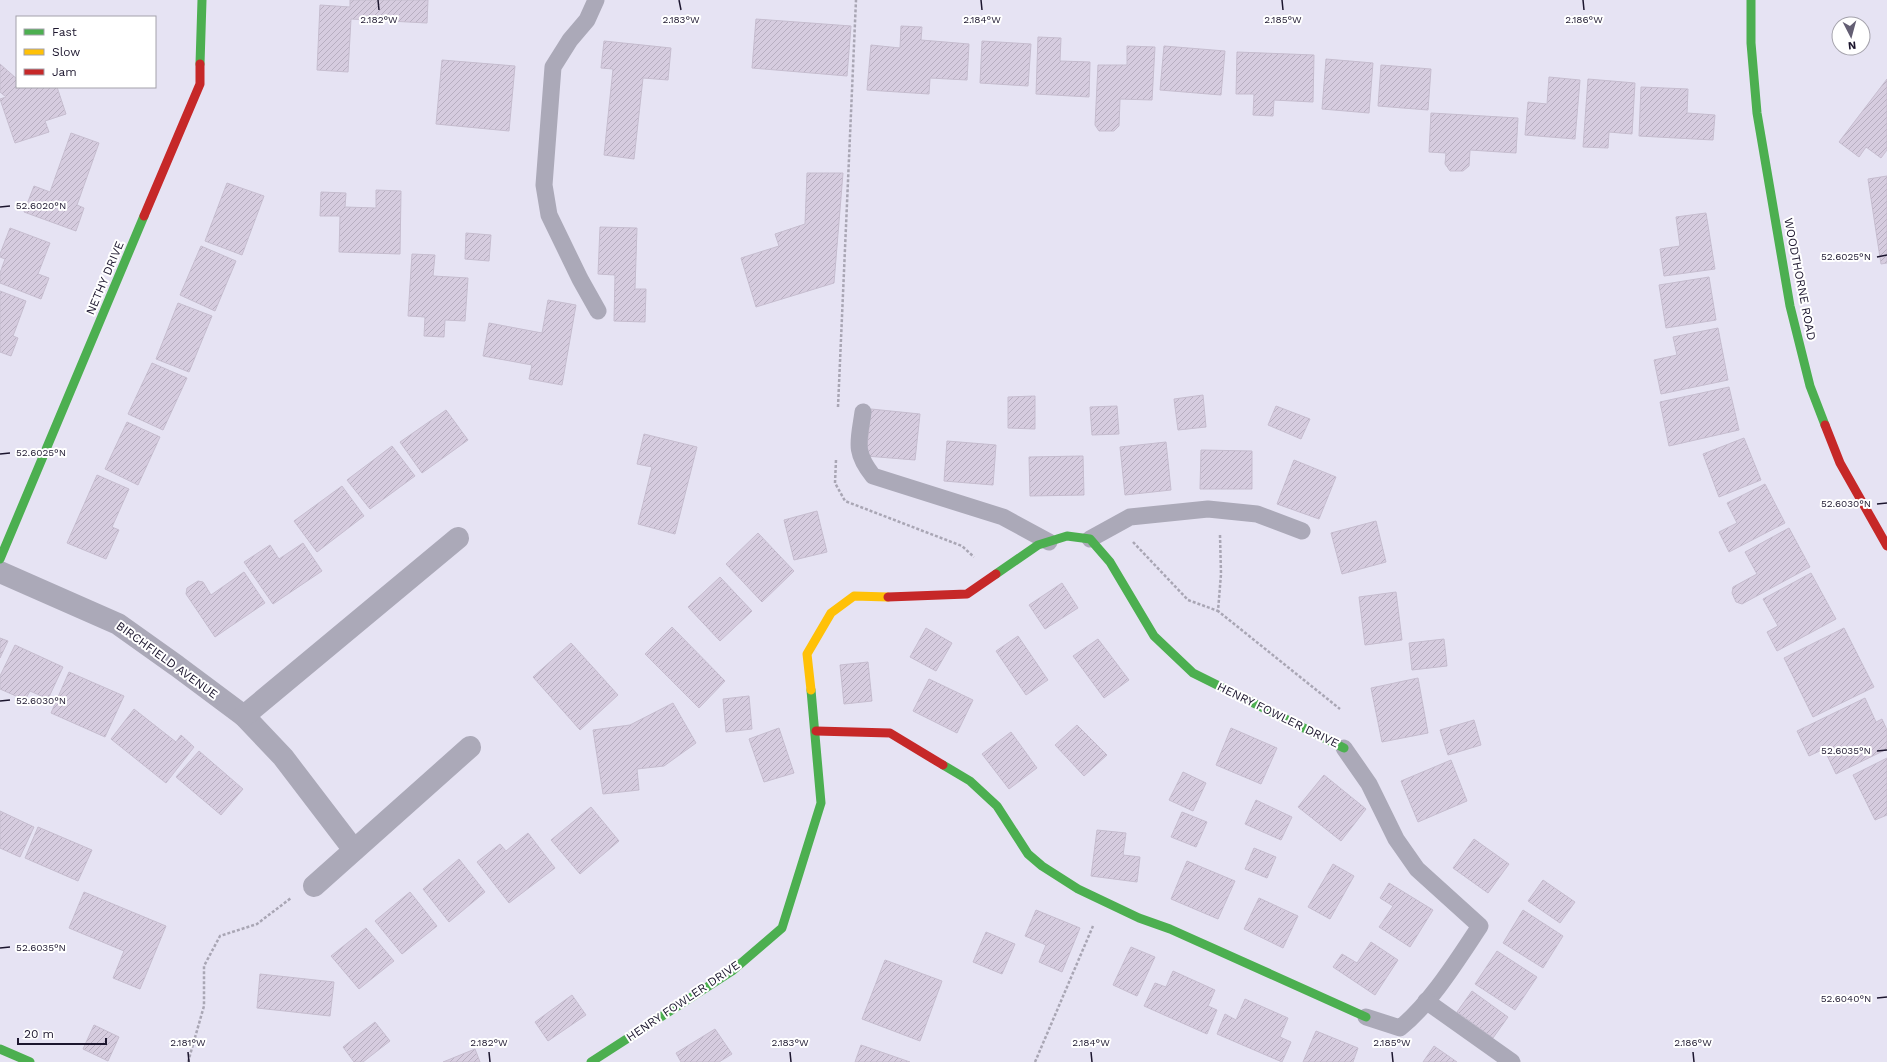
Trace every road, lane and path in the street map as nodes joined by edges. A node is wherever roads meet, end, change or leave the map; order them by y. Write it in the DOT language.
graph roads {
  1 [pos="202,0"];
  2 [pos="596,0"];
  3 [pos="856,0"];
  4 [pos="1751,0"];
  5 [pos="598,311"];
  6 [pos="838,412"];
  7 [pos="863,412"];
  8 [pos="836,459"];
  9 [pos="1220,510"];
  10 [pos="1116,524"];
  11 [pos="1302,531"];
  12 [pos="458,538"];
  13 [pos="1090,539"];
  14 [pos="1049,542"];
  15 [pos="1887,546"];
  16 [pos="0,559"];
  17 [pos="0,572"];
  18 [pos="995,575"];
  19 [pos="1218,611"];
  20 [pos="1340,709"];
  21 [pos="244,716"];
  22 [pos="816,732"];
  23 [pos="470,747"];
  24 [pos="1344,748"];
  25 [pos="354,850"];
  26 [pos="314,886"];
  27 [pos="1103,901"];
  28 [pos="1426,1001"];
  29 [pos="1366,1017"];
  30 [pos="0,1049"];
  31 [pos="30,1062"];
  32 [pos="188,1062"];
  33 [pos="591,1062"];
  34 [pos="1035,1062"];
  35 [pos="1512,1062"];
  1 -- 16 [label="main road, NETHY DRIVE"];
  2 -- 5 [label="lane"];
  3 -- 6 [label="path"];
  4 -- 15 [label="main road, WOODTHORNE ROAD"];
  7 -- 14 [label="lane"];
  8 -- 18 [label="path"];
  9 -- 10 [label="lane"];
  9 -- 11 [label="lane"];
  9 -- 19 [label="path"];
  10 -- 13 [label="lane"];
  10 -- 19 [label="path"];
  12 -- 21 [label="street"];
  13 -- 14 [label="main road, HENRY FOWLER DRIVE"];
  13 -- 24 [label="main road, HENRY FOWLER DRIVE"];
  14 -- 18 [label="main road, HENRY FOWLER DRIVE"];
  17 -- 21 [label="street, BIRCHFIELD AVENUE"];
  18 -- 22 [label="main road, HENRY FOWLER DRIVE"];
  19 -- 20 [label="path"];
  21 -- 25 [label="street, BIRCHFIELD AVENUE"];
  22 -- 27 [label="main road, HENRY FOWLER DRIVE"];
  22 -- 33 [label="main road, HENRY FOWLER DRIVE"];
  23 -- 25 [label="street"];
  24 -- 28 [label="lane, HENRY FOWLER DRIVE"];
  25 -- 26 [label="street"];
  26 -- 32 [label="path"];
  27 -- 29 [label="main road, HENRY FOWLER DRIVE"];
  27 -- 34 [label="path"];
  28 -- 29 [label="lane, HENRY FOWLER DRIVE"];
  28 -- 35 [label="lane"];
  30 -- 31 [label="main road"];
}
